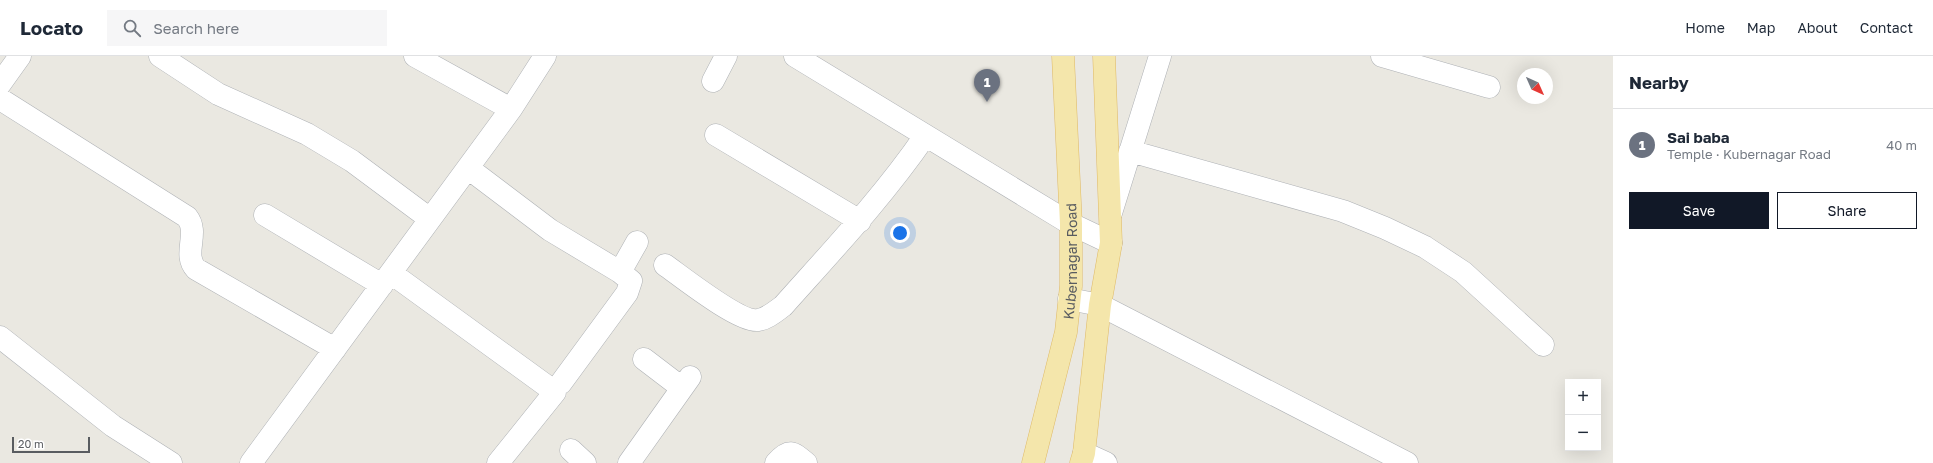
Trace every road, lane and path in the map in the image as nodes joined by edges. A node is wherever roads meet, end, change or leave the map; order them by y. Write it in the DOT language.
graph roads {
  1 [pos="20,56"];
  2 [pos="160,56"];
  3 [pos="415,56"];
  4 [pos="545,56"];
  5 [pos="726,56"];
  6 [pos="794,56"];
  7 [pos="1063,56"];
  8 [pos="1104,56"];
  9 [pos="1160,56"];
  10 [pos="1382,56"];
  11 [pos="713,81"];
  12 [pos="0,84"];
  13 [pos="1489,87"];
  14 [pos="0,99"];
  15 [pos="511,109"];
  16 [pos="716,135"];
  17 [pos="925,136"];
  18 [pos="1130,151"];
  19 [pos="468,168"];
  20 [pos="265,215"];
  21 [pos="1110,218"];
  22 [pos="430,219"];
  23 [pos="860,221"];
  24 [pos="1071,224"];
  25 [pos="637,242"];
  26 [pos="1110,243"];
  27 [pos="665,265"];
  28 [pos="620,272"];
  29 [pos="386,279"];
  30 [pos="1069,298"];
  31 [pos="1100,305"];
  32 [pos="0,337"];
  33 [pos="1543,345"];
  34 [pos="335,349"];
  35 [pos="644,359"];
  36 [pos="562,383"];
  37 [pos="1082,458"];
  38 [pos="171,463"];
  39 [pos="251,463"];
  40 [pos="498,463"];
  41 [pos="629,463"];
  42 [pos="776,463"];
  43 [pos="806,463"];
  44 [pos="1033,463"];
  45 [pos="1106,463"];
  46 [pos="1407,463"];
  1 -- 12 [label="street"];
  2 -- 22 [label="street"];
  3 -- 15 [label="street"];
  4 -- 15 [label="street"];
  5 -- 11 [label="street"];
  6 -- 17 [label="street"];
  7 -- 24 [label="main road, Kubernagar Road"];
  8 -- 21 [label="main road"];
  9 -- 18 [label="street"];
  10 -- 13 [label="street"];
  14 -- 34 [label="street"];
  15 -- 19 [label="street"];
  16 -- 23 [label="street"];
  17 -- 23 [label="street"];
  17 -- 24 [label="street"];
  18 -- 21 [label="street"];
  18 -- 33 [label="street"];
  19 -- 22 [label="street"];
  19 -- 28 [label="street"];
  20 -- 29 [label="street"];
  21 -- 26 [label="main road"];
  22 -- 29 [label="street"];
  23 -- 27 [label="street"];
  24 -- 26 [label="street"];
  24 -- 30 [label="main road, Kubernagar Road"];
  25 -- 28 [label="street"];
  26 -- 31 [label="main road"];
  28 -- 36 [label="street"];
  29 -- 34 [label="street"];
  29 -- 40 [label="street"];
  30 -- 31 [label="street"];
  30 -- 44 [label="main road, Kubernagar Road"];
  31 -- 37 [label="main road"];
  31 -- 46 [label="street"];
  32 -- 38 [label="street"];
  34 -- 39 [label="street"];
  35 -- 41 [label="street"];
  37 -- 45 [label="street"];
  42 -- 43 [label="street"];
}
